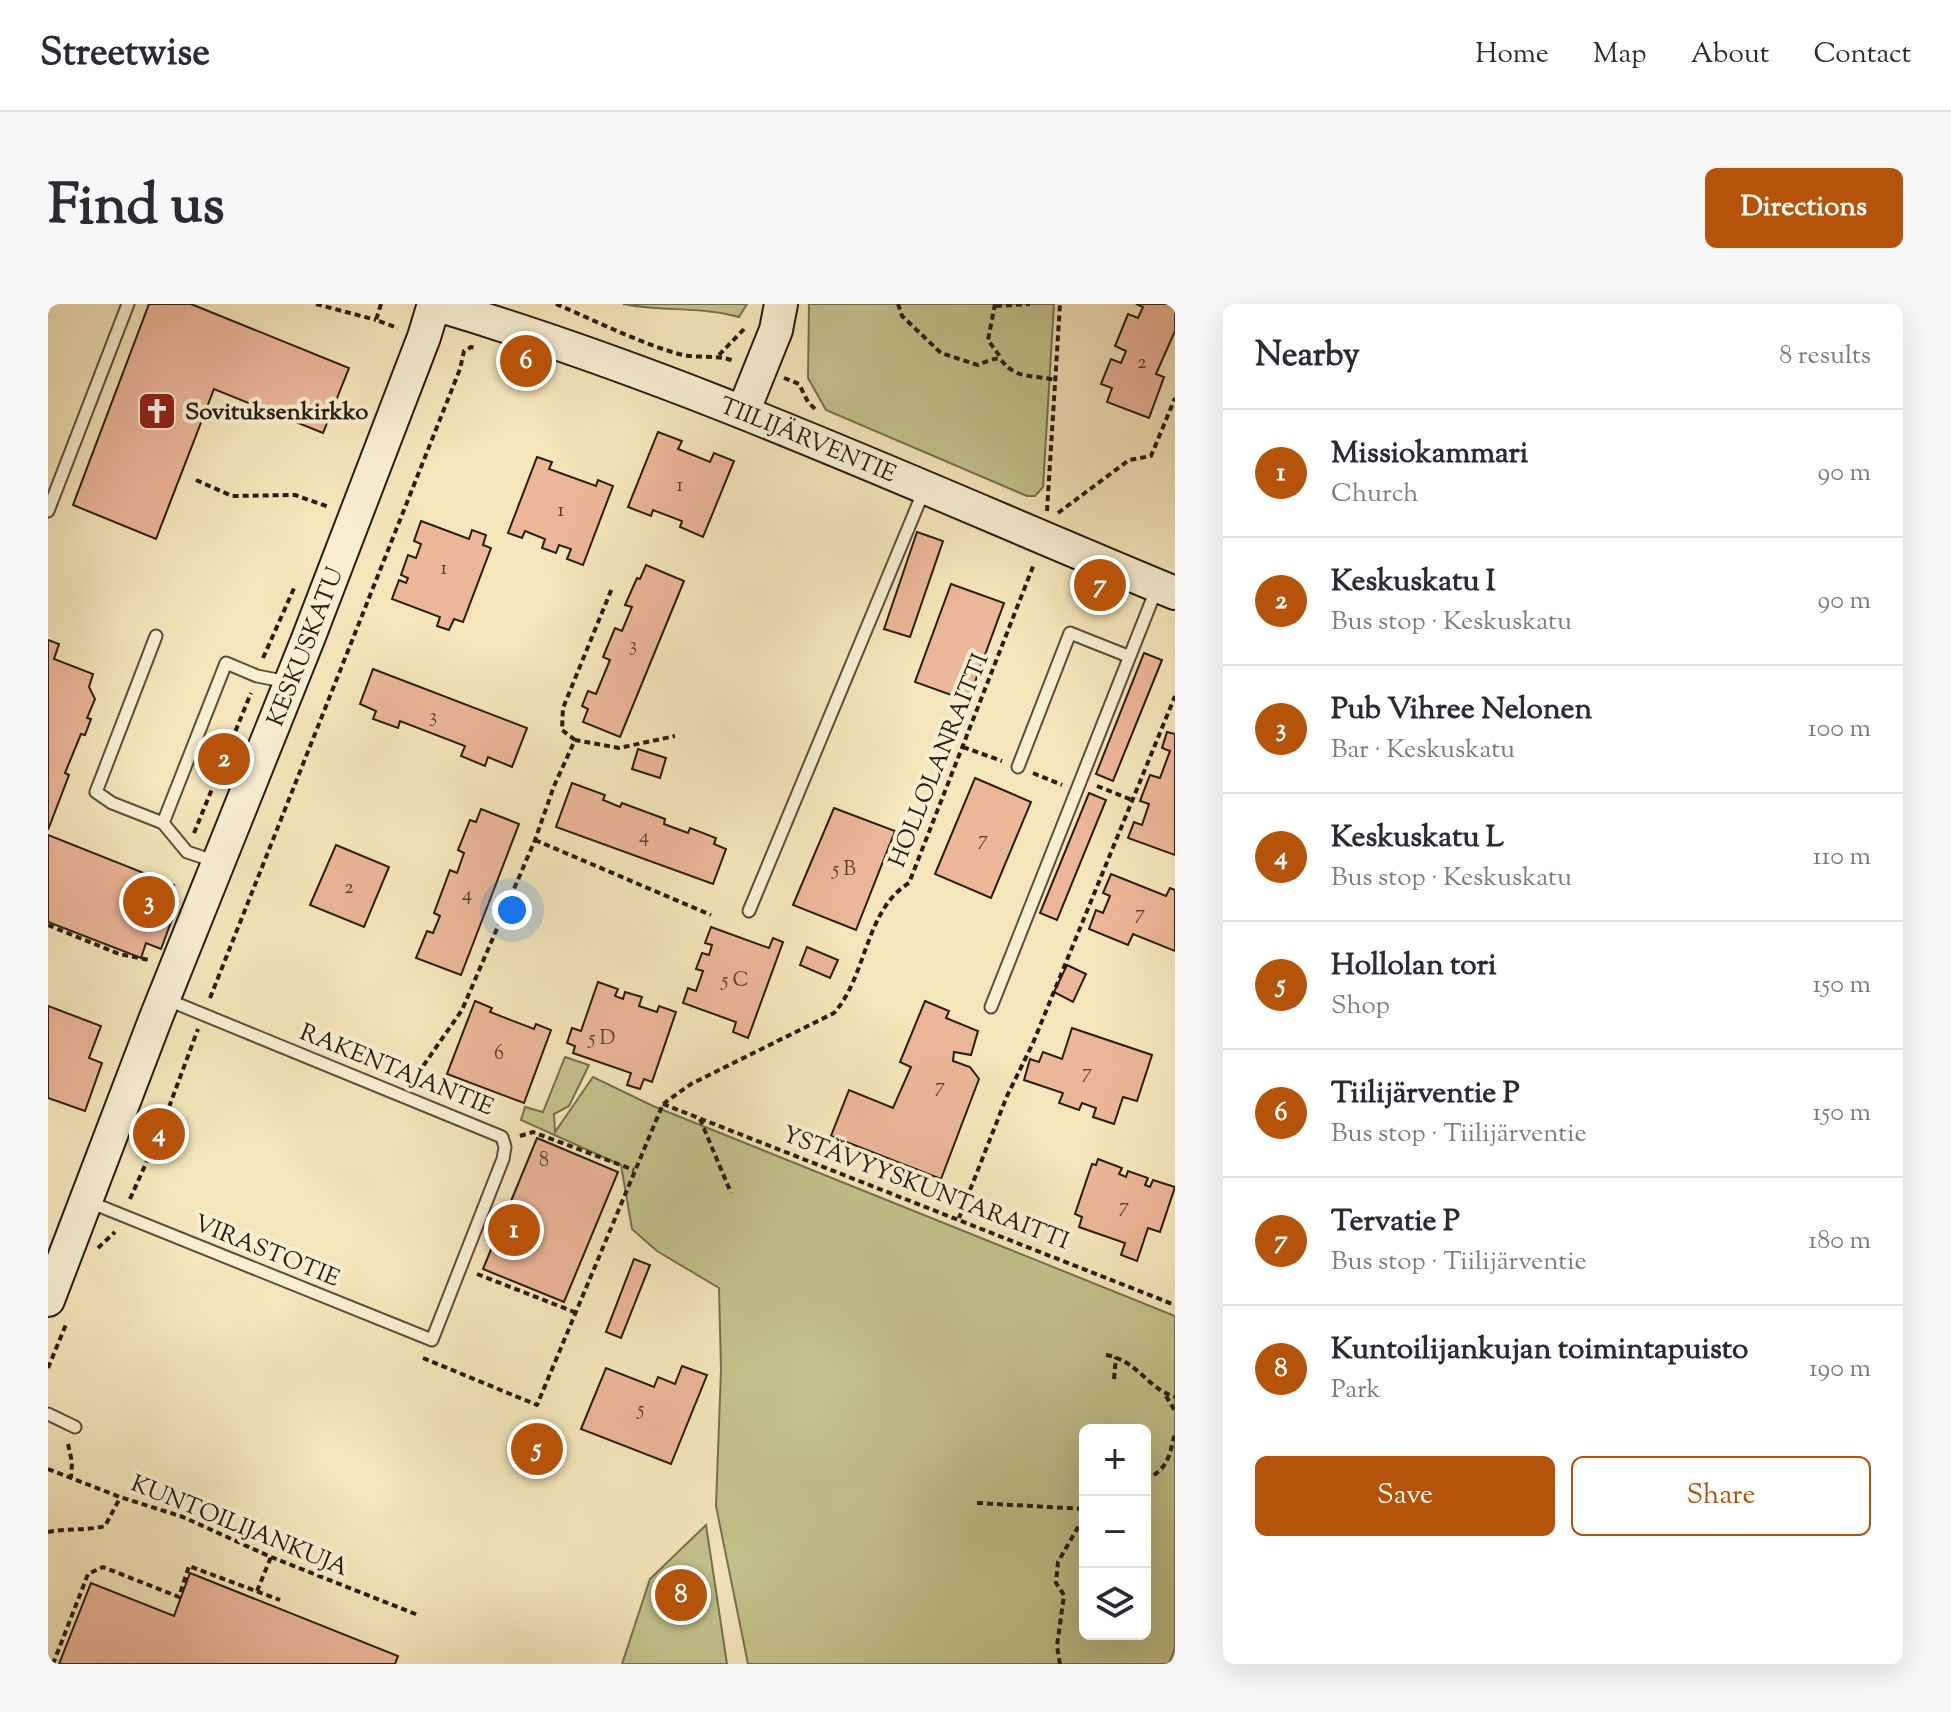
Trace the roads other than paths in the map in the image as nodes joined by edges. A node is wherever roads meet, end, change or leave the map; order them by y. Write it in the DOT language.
graph roads {
  1 [pos="128,304"];
  2 [pos="434,304"];
  3 [pos="781,304"];
  4 [pos="743,412"];
  5 [pos="925,488"];
  6 [pos="48,511"];
  7 [pos="1166,589"];
  8 [pos="156,636"];
  9 [pos="1128,656"];
  10 [pos="289,682"];
  11 [pos="1018,767"];
  12 [pos="163,823"];
  13 [pos="219,863"];
  14 [pos="749,911"];
  15 [pos="164,998"];
  16 [pos="991,1007"];
  17 [pos="85,1200"];
  18 [pos="60,1305"];
  19 [pos="432,1340"];
  20 [pos="48,1414"];
  21 [pos="75,1427"];
  1 -- 6 [label="lane"];
  2 -- 4 [label="main road, TIILIJÄRVENTIE"];
  2 -- 10 [label="main road, KESKUSKATU"];
  3 -- 4 [label="main road"];
  4 -- 5 [label="main road, TIILIJÄRVENTIE"];
  5 -- 7 [label="main road, TIILIJÄRVENTIE"];
  5 -- 14 [label="lane"];
  7 -- 9 [label="lane"];
  8 -- 12 [label="lane"];
  9 -- 11 [label="lane"];
  9 -- 16 [label="lane"];
  10 -- 12 [label="lane"];
  10 -- 13 [label="main road, KESKUSKATU"];
  12 -- 13 [label="lane"];
  13 -- 15 [label="main road, KESKUSKATU"];
  15 -- 17 [label="main road, KESKUSKATU"];
  15 -- 19 [label="lane, RAKENTAJANTIE"];
  17 -- 18 [label="main road, KESKUSKATU"];
  17 -- 19 [label="lane, VIRASTOTIE"];
  20 -- 21 [label="lane"];
}
